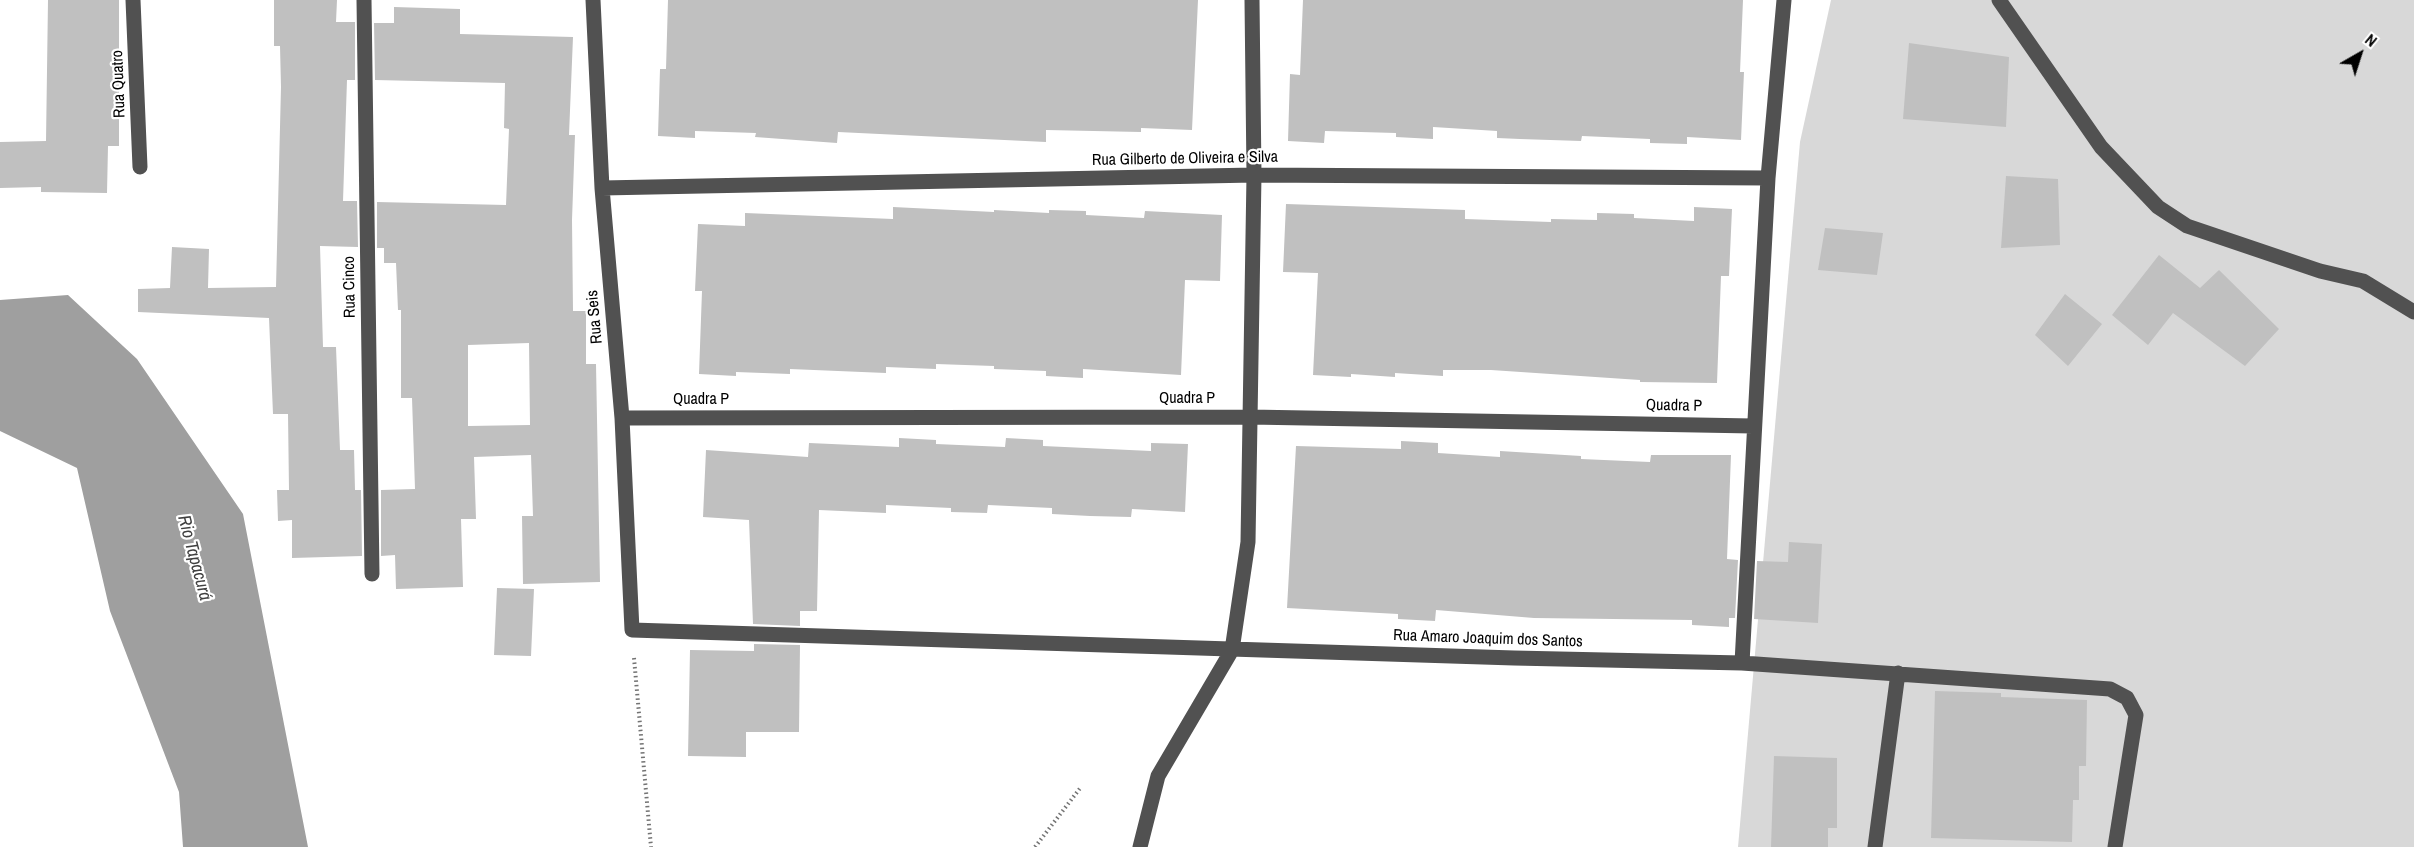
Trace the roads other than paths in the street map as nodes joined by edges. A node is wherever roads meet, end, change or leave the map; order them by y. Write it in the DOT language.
graph roads {
  1 [pos="133,0"];
  2 [pos="364,0"];
  3 [pos="593,0"];
  4 [pos="1252,0"];
  5 [pos="1784,0"];
  6 [pos="1999,0"];
  7 [pos="140,167"];
  8 [pos="1254,175"];
  9 [pos="1768,178"];
  10 [pos="602,188"];
  11 [pos="2414,312"];
  12 [pos="1250,417"];
  13 [pos="622,418"];
  14 [pos="1753,426"];
  15 [pos="372,574"];
  16 [pos="632,630"];
  17 [pos="1232,650"];
  18 [pos="1742,663"];
  19 [pos="1898,673"];
  20 [pos="1140,847"];
  21 [pos="1875,847"];
  22 [pos="2115,847"];
  1 -- 7 [label="street, Rua Quatro"];
  2 -- 15 [label="street, Rua Cinco"];
  3 -- 10 [label="street, Rua Seis"];
  4 -- 8 [label="street"];
  5 -- 9 [label="street"];
  6 -- 11 [label="street"];
  8 -- 9 [label="street, Rua Gilberto de Oliveira e Silva"];
  8 -- 10 [label="street, Rua Gilberto de Oliveira e Silva"];
  8 -- 12 [label="street"];
  9 -- 14 [label="street"];
  10 -- 13 [label="street, Rua Seis"];
  12 -- 13 [label="street, Quadra P"];
  12 -- 14 [label="street, Quadra P"];
  12 -- 17 [label="street"];
  13 -- 16 [label="street, Rua Seis"];
  14 -- 18 [label="street"];
  16 -- 17 [label="street, Rua Amaro Joaquim dos Santos"];
  17 -- 18 [label="street, Rua Amaro Joaquim dos Santos"];
  17 -- 20 [label="street"];
  18 -- 19 [label="street, Rua Amaro Joaquim dos Santos"];
  19 -- 21 [label="street"];
  19 -- 22 [label="street, Rua Amaro Joaquim dos Santos"];
}
